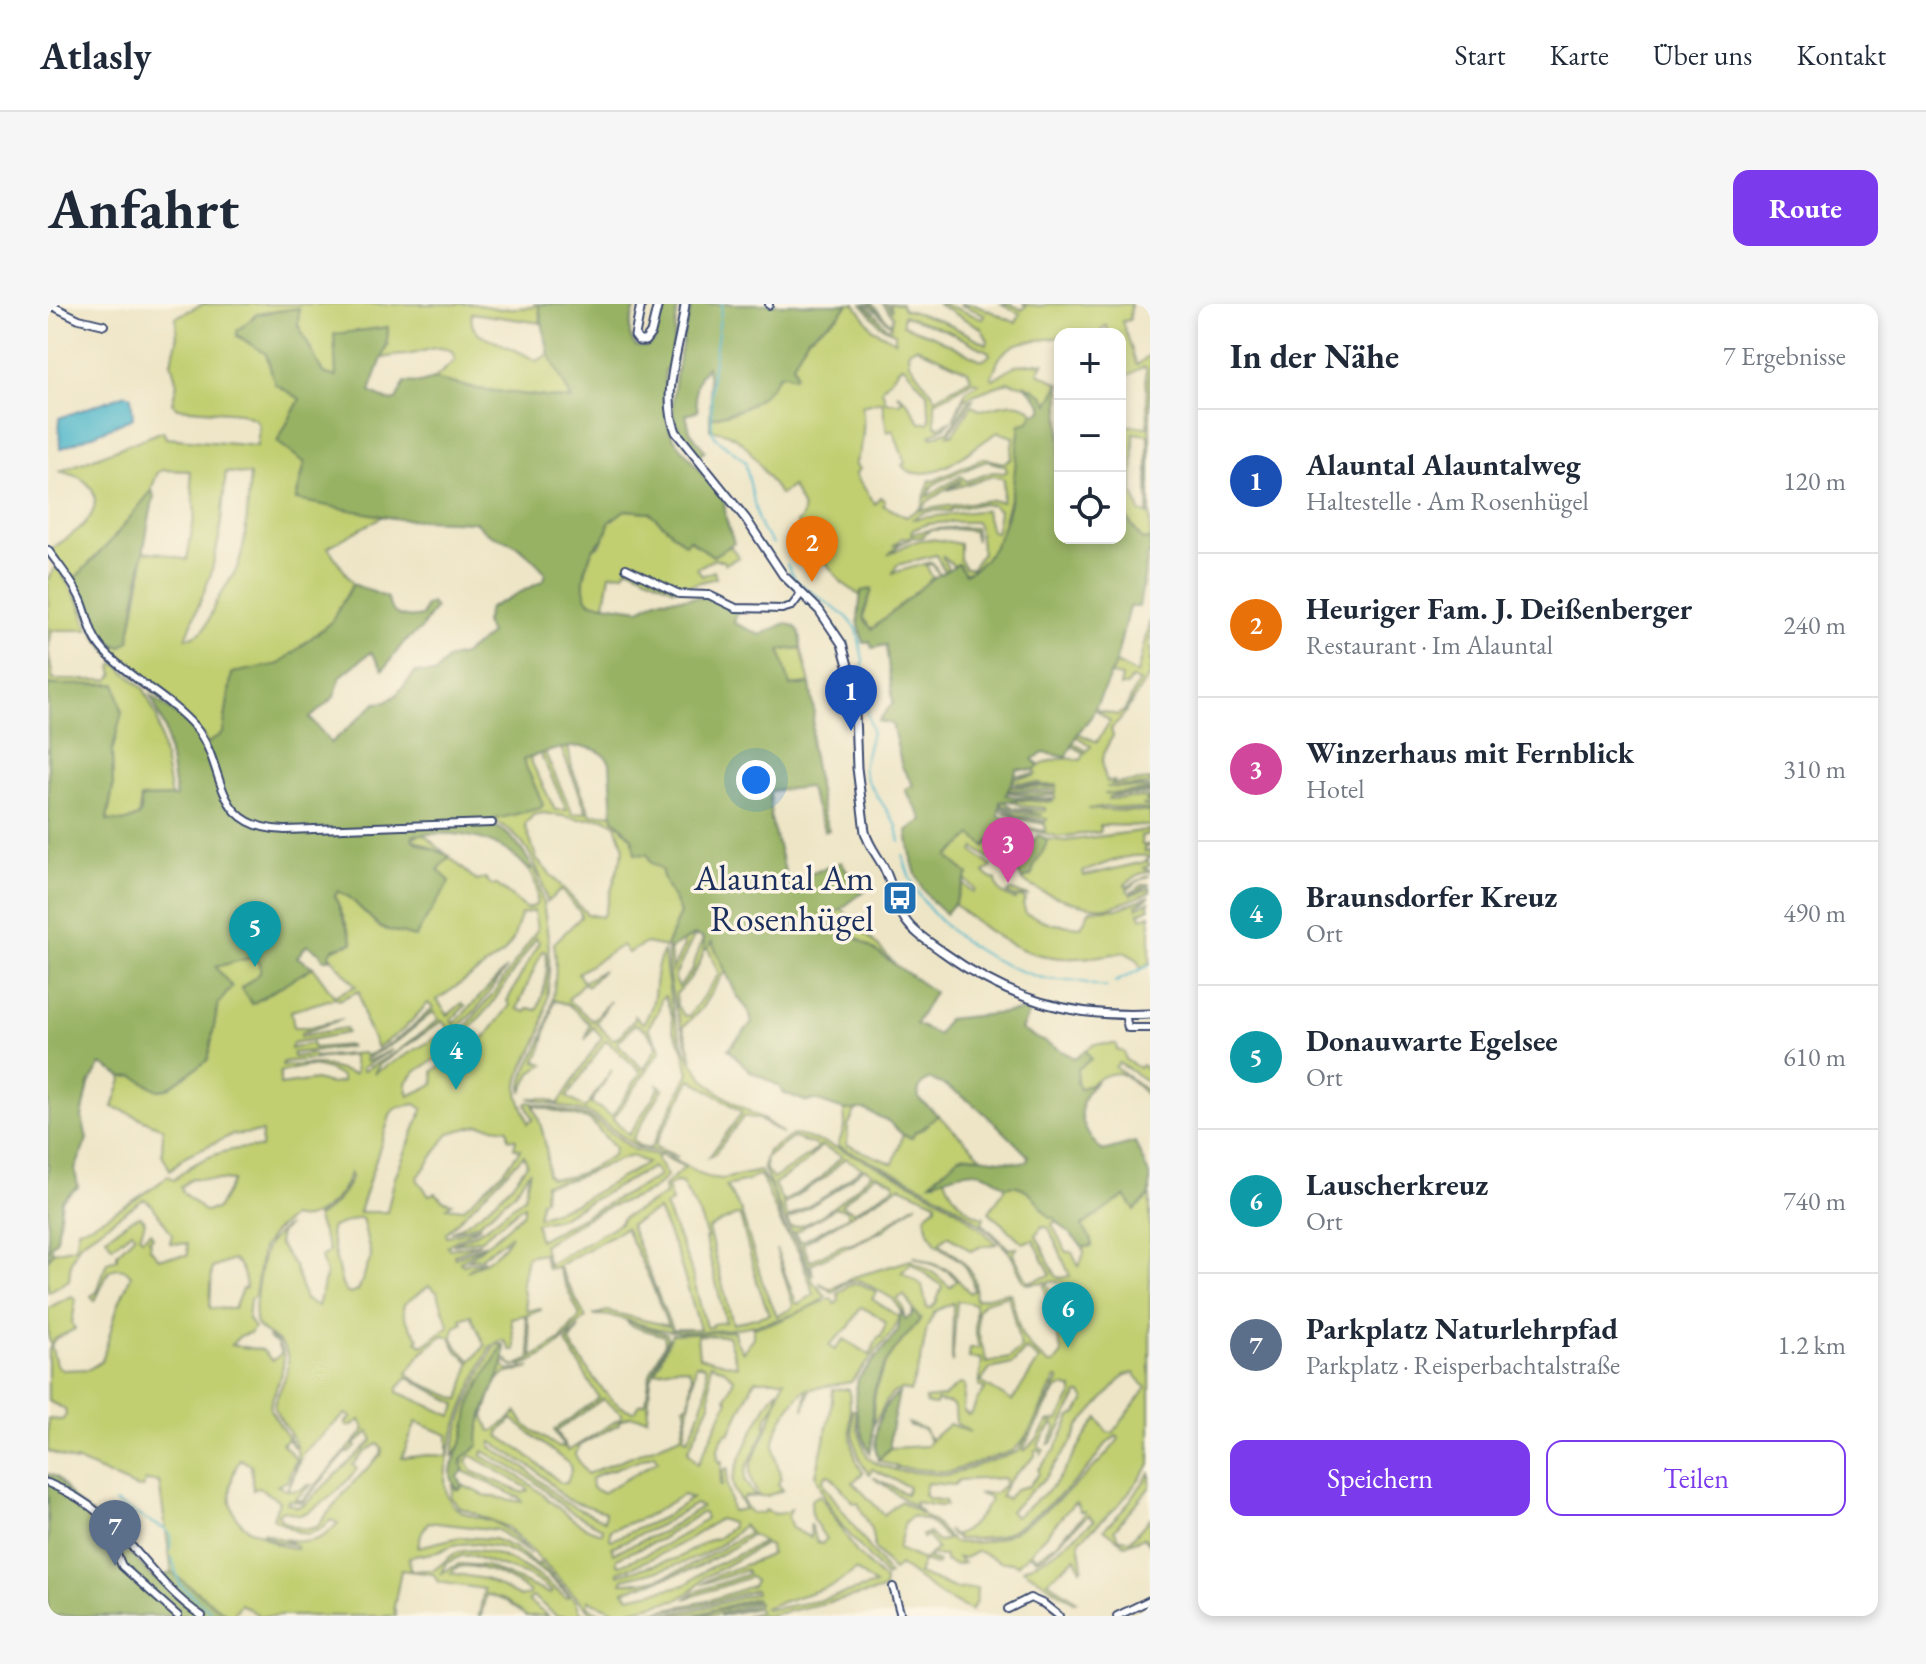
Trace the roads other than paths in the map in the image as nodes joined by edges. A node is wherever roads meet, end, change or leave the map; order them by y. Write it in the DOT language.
graph roads {
  1 [pos="48,304"];
  2 [pos="641,304"];
  3 [pos="658,304"];
  4 [pos="685,304"];
  5 [pos="104,325"];
  6 [pos="48,550"];
  7 [pos="626,568"];
  8 [pos="801,594"];
  9 [pos="492,823"];
  10 [pos="1125,1014"];
  11 [pos="1150,1014"];
  12 [pos="1150,1028"];
  13 [pos="48,1483"];
  14 [pos="98,1512"];
  15 [pos="893,1587"];
  16 [pos="1150,1600"];
  17 [pos="1008,1609"];
  18 [pos="178,1616"];
  19 [pos="202,1616"];
  20 [pos="901,1616"];
  21 [pos="1059,1616"];
  22 [pos="1117,1616"];
  1 -- 5 [label="street"];
  2 -- 3 [label="street"];
  4 -- 8 [label="street"];
  6 -- 9 [label="street"];
  7 -- 8 [label="street"];
  8 -- 10 [label="street"];
  10 -- 11 [label="street"];
  10 -- 12 [label="street"];
  13 -- 14 [label="street"];
  14 -- 18 [label="street"];
  14 -- 19 [label="street"];
  15 -- 20 [label="street"];
  16 -- 22 [label="street"];
  17 -- 21 [label="street"];
}
